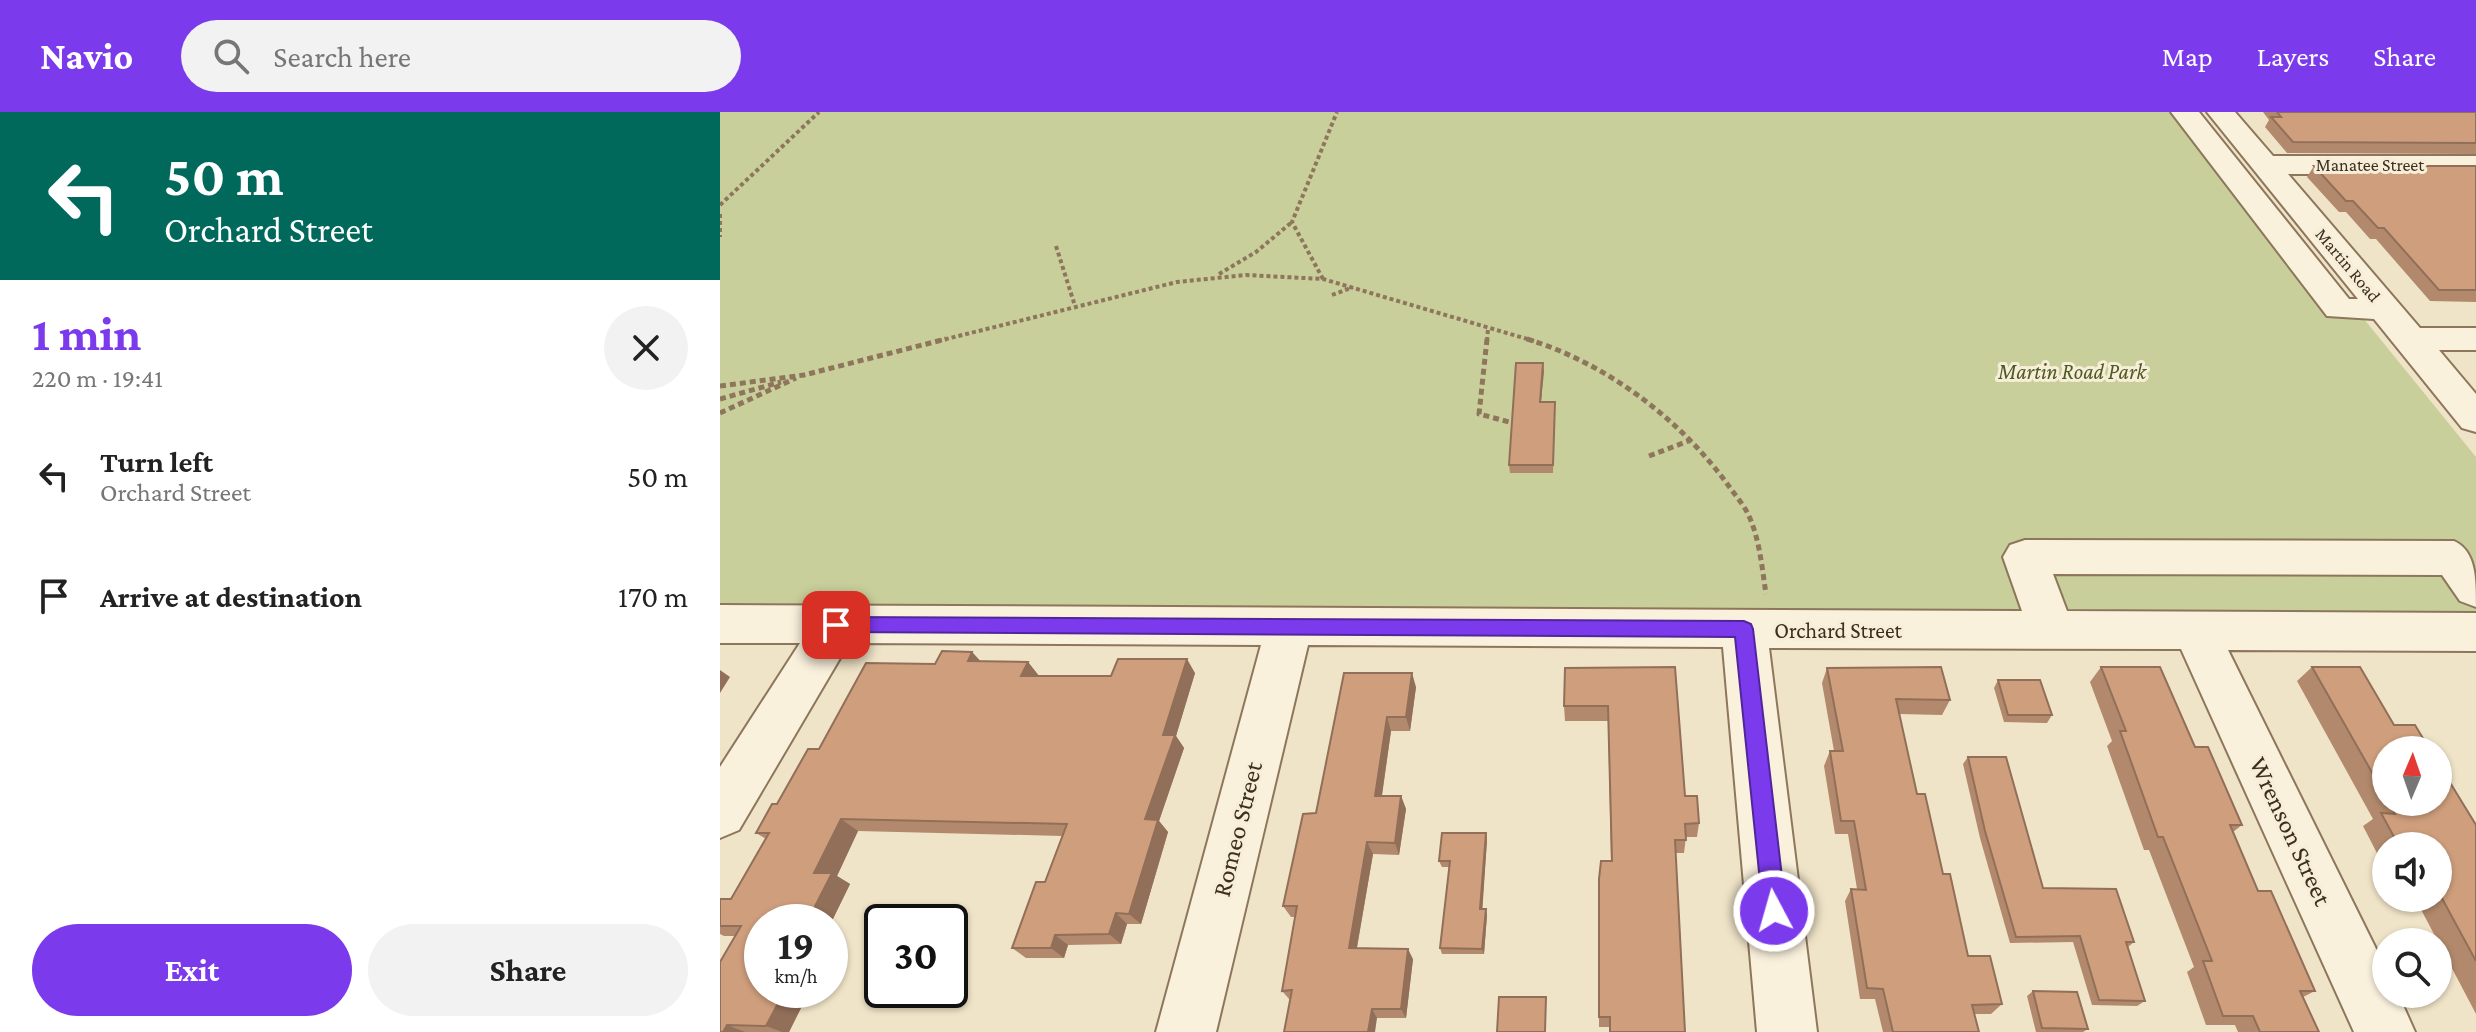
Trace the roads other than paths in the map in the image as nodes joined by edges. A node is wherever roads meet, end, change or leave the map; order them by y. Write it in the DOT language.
graph roads {
  1 [pos="2185,112"];
  2 [pos="2221,112"];
  3 [pos="2264,165"];
  4 [pos="2476,165"];
  5 [pos="2385,309"];
  6 [pos="2410,339"];
  7 [pos="2476,339"];
  8 [pos="2476,419"];
  9 [pos="2476,589"];
  10 [pos="1756,616"];
  11 [pos="720,624"];
  12 [pos="836,625"];
  13 [pos="1289,627"];
  14 [pos="2051,630"];
  15 [pos="2196,631"];
  16 [pos="2476,632"];
  17 [pos="720,813"];
  18 [pos="1186,1032"];
  19 [pos="1787,1032"];
  20 [pos="2385,1032"];
  1 -- 5 [label="street"];
  2 -- 3 [label="street, Martin Road"];
  3 -- 4 [label="street, Manatee Street"];
  3 -- 5 [label="street, Martin Road"];
  5 -- 6 [label="street, Martin Road"];
  6 -- 7 [label="street"];
  6 -- 8 [label="street, Martin Road"];
  9 -- 14 [label="street"];
  10 -- 13 [label="street, Orchard Street"];
  10 -- 14 [label="street, Orchard Street"];
  10 -- 19 [label="street"];
  11 -- 12 [label="street, Orchard Street"];
  12 -- 13 [label="street, Orchard Street"];
  12 -- 17 [label="street"];
  13 -- 18 [label="street, Romeo Street"];
  14 -- 15 [label="street, Orchard Street"];
  15 -- 16 [label="street, Orchard Street"];
  15 -- 20 [label="street, Wrenson Street"];
}
